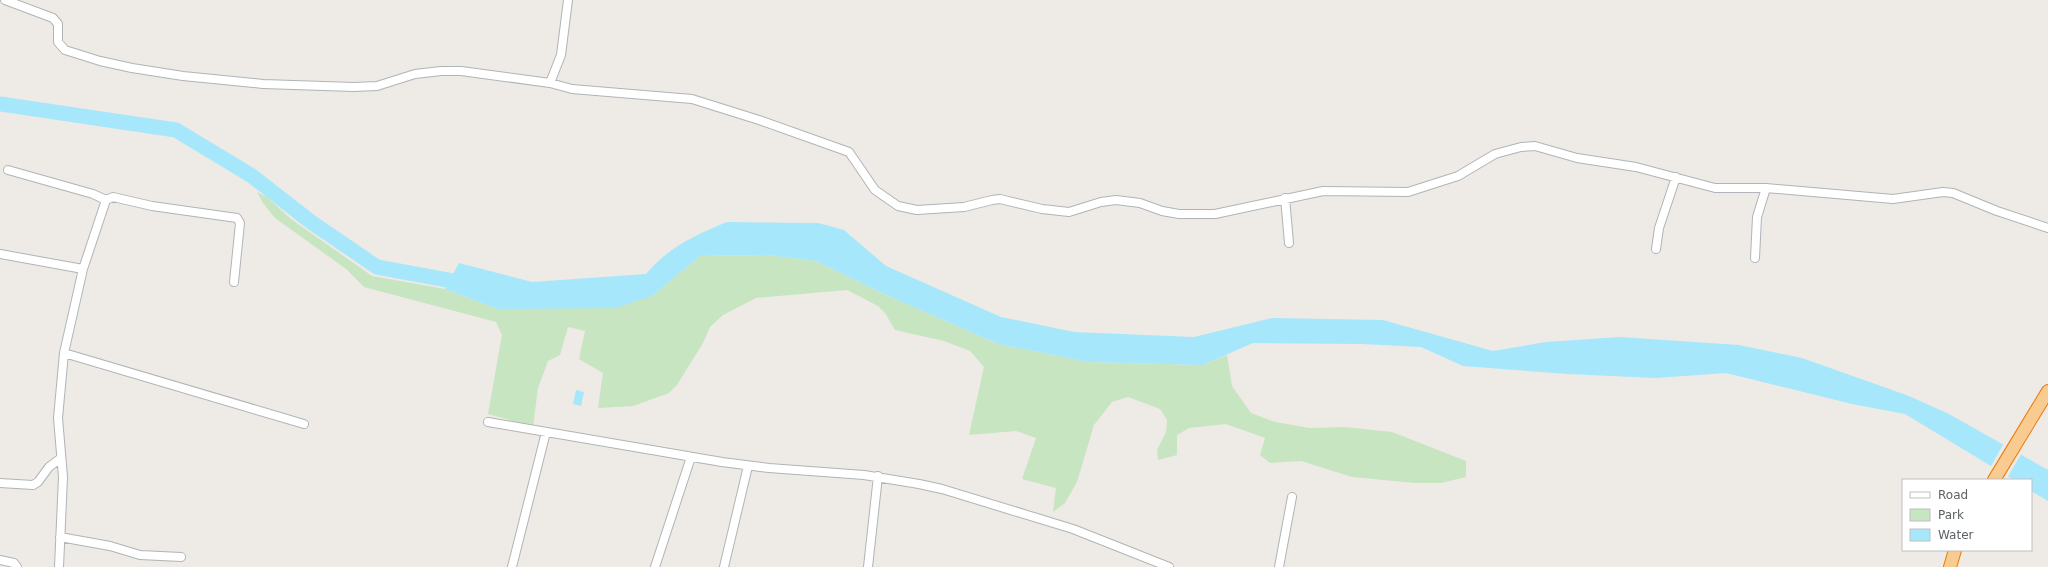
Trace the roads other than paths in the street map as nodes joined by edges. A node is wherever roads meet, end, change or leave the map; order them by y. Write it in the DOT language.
graph roads {
  1 [pos="5,0"];
  2 [pos="568,0"];
  3 [pos="550,83"];
  4 [pos="8,170"];
  5 [pos="1676,178"];
  6 [pos="1766,188"];
  7 [pos="1285,198"];
  8 [pos="106,200"];
  9 [pos="2048,228"];
  10 [pos="1289,243"];
  11 [pos="1656,249"];
  12 [pos="0,254"];
  13 [pos="1755,258"];
  14 [pos="83,269"];
  15 [pos="234,282"];
  16 [pos="64,353"];
  17 [pos="2048,391"];
  18 [pos="488,422"];
  19 [pos="304,424"];
  20 [pos="546,432"];
  21 [pos="692,457"];
  22 [pos="61,458"];
  23 [pos="748,466"];
  24 [pos="878,476"];
  25 [pos="1995,479"];
  26 [pos="0,483"];
  27 [pos="1292,497"];
  28 [pos="60,537"];
  29 [pos="1955,551"];
  30 [pos="181,557"];
  31 [pos="0,560"];
  32 [pos="1155,565"];
  33 [pos="17,567"];
  34 [pos="59,567"];
  35 [pos="512,567"];
  36 [pos="655,567"];
  37 [pos="724,567"];
  38 [pos="868,567"];
  39 [pos="1169,567"];
  40 [pos="1279,567"];
  41 [pos="1950,567"];
  1 -- 3 [label="street"];
  2 -- 3 [label="street"];
  3 -- 7 [label="street"];
  4 -- 8 [label="street"];
  5 -- 6 [label="street"];
  5 -- 7 [label="street"];
  5 -- 11 [label="street"];
  6 -- 9 [label="street"];
  6 -- 13 [label="street"];
  7 -- 10 [label="street"];
  8 -- 14 [label="street"];
  8 -- 15 [label="street"];
  12 -- 14 [label="street"];
  14 -- 16 [label="street"];
  16 -- 19 [label="street"];
  16 -- 22 [label="street"];
  17 -- 25 [label="highway"];
  18 -- 20 [label="street"];
  20 -- 21 [label="street"];
  20 -- 35 [label="street"];
  21 -- 23 [label="street"];
  21 -- 36 [label="street"];
  22 -- 26 [label="street"];
  22 -- 28 [label="street"];
  23 -- 24 [label="street"];
  23 -- 37 [label="street"];
  24 -- 32 [label="street"];
  24 -- 38 [label="street"];
  27 -- 40 [label="street"];
  28 -- 30 [label="street"];
  28 -- 34 [label="street"];
  29 -- 41 [label="highway"];
  31 -- 33 [label="street"];
  32 -- 39 [label="street"];
}
